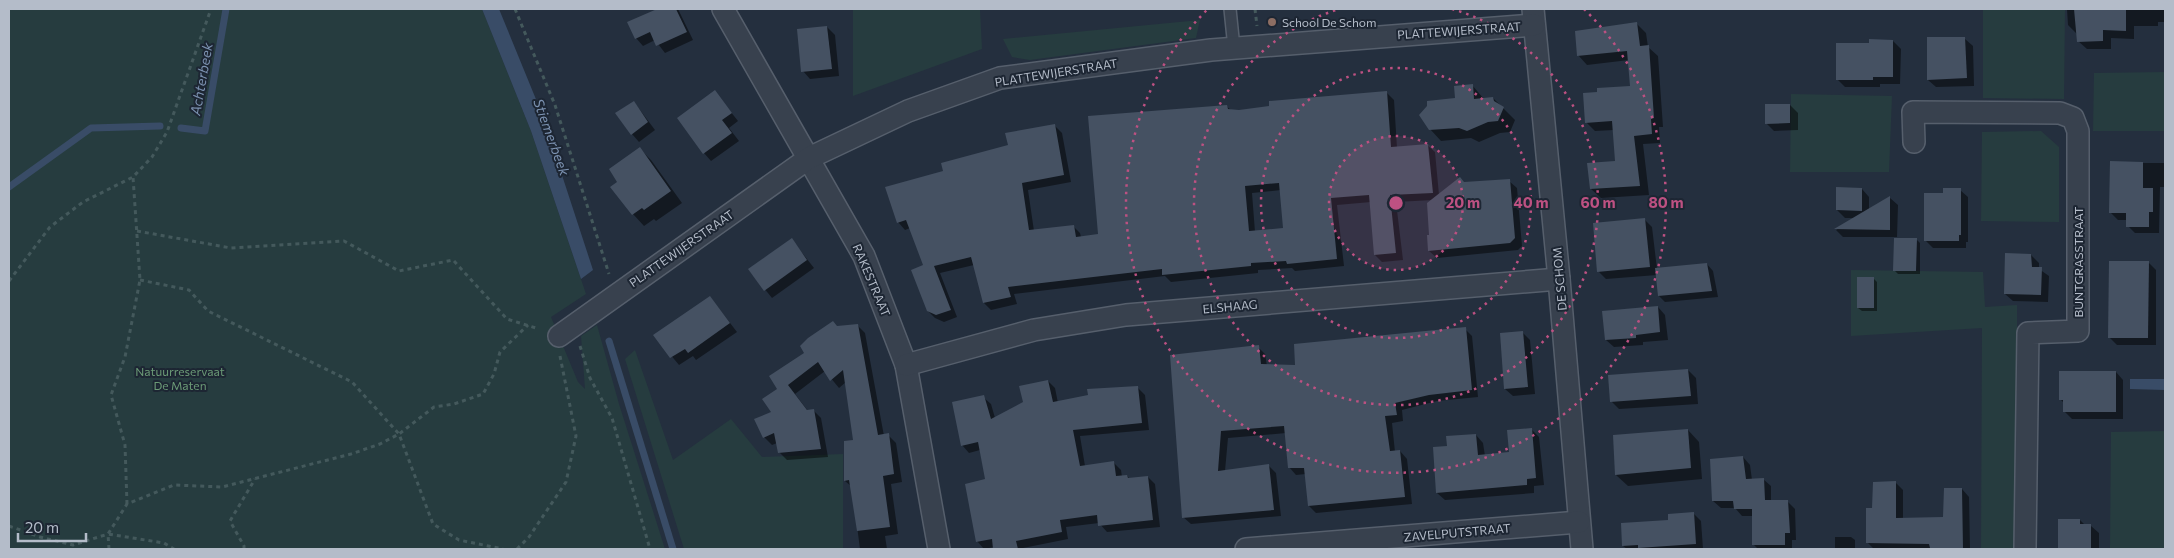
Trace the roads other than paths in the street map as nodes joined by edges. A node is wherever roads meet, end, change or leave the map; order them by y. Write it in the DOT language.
graph roads {
  1 [pos="723,9"];
  2 [pos="1230,9"];
  3 [pos="1533,17"];
  4 [pos="1234,48"];
  5 [pos="1914,142"];
  6 [pos="809,158"];
  7 [pos="1559,279"];
  8 [pos="568,339"];
  9 [pos="906,365"];
  10 [pos="1580,522"];
  11 [pos="939,549"];
  12 [pos="1246,549"];
  13 [pos="1582,549"];
  14 [pos="2025,549"];
  1 -- 6 [label="street, RAKESTRAAT"];
  2 -- 4 [label="lane"];
  3 -- 4 [label="street, PLATTEWIJERSTRAAT"];
  3 -- 7 [label="street, DE SCHOM"];
  4 -- 6 [label="street, PLATTEWIJERSTRAAT"];
  5 -- 14 [label="street, BUNTGRASSTRAAT"];
  6 -- 8 [label="street, PLATTEWIJERSTRAAT"];
  6 -- 9 [label="street, RAKESTRAAT"];
  7 -- 9 [label="street, ELSHAAG"];
  7 -- 10 [label="street, DE SCHOM"];
  9 -- 11 [label="street, RAKESTRAAT"];
  10 -- 12 [label="street, ZAVELPUTSTRAAT"];
  10 -- 13 [label="street, DE SCHOM"];
}
